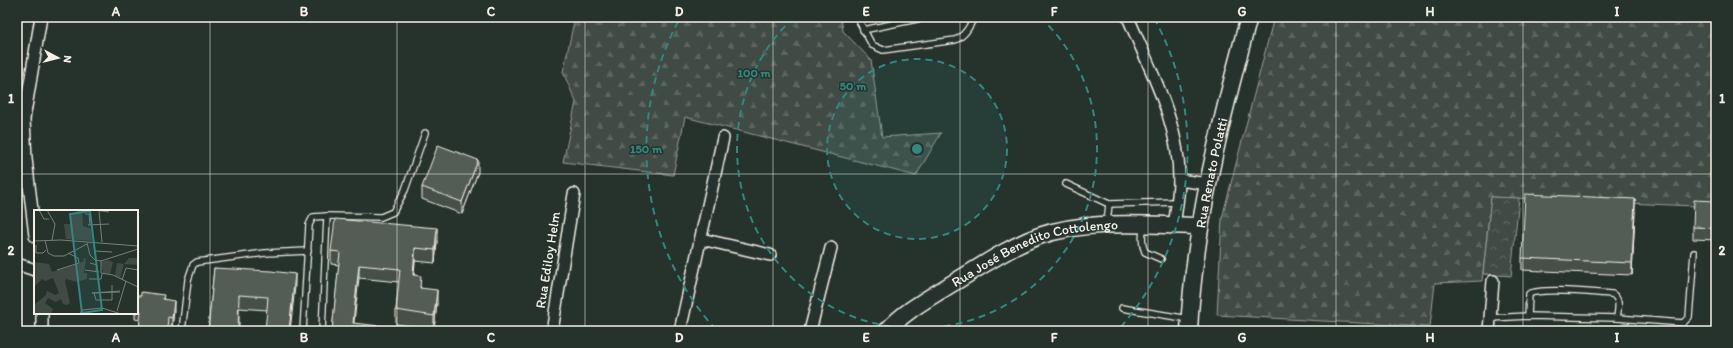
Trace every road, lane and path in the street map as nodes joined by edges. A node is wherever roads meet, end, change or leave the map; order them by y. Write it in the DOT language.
graph roads {
  1 [pos="40,17"];
  2 [pos="857,17"];
  3 [pos="927,17"];
  4 [pos="1128,17"];
  5 [pos="1249,17"];
  6 [pos="972,19"];
  7 [pos="863,30"];
  8 [pos="20,118"];
  9 [pos="425,134"];
  10 [pos="723,138"];
  11 [pos="1179,180"];
  12 [pos="1066,184"];
  13 [pos="1208,184"];
  14 [pos="574,194"];
  15 [pos="1177,202"];
  16 [pos="1109,204"];
  17 [pos="327,216"];
  18 [pos="1144,225"];
  19 [pos="1106,226"];
  20 [pos="1174,226"];
  21 [pos="1200,226"];
  22 [pos="34,227"];
  23 [pos="701,239"];
  24 [pos="831,248"];
  25 [pos="308,251"];
  26 [pos="1694,253"];
  27 [pos="770,255"];
  28 [pos="1161,259"];
  29 [pos="17,264"];
  30 [pos="34,270"];
  31 [pos="1492,282"];
  32 [pos="1122,308"];
  33 [pos="42,314"];
  34 [pos="1528,316"];
  35 [pos="1490,318"];
  36 [pos="1618,318"];
  37 [pos="1189,325"];
  38 [pos="42,331"];
  39 [pos="182,331"];
  40 [pos="303,331"];
  41 [pos="322,331"];
  42 [pos="552,331"];
  43 [pos="681,331"];
  44 [pos="810,331"];
  45 [pos="886,331"];
  46 [pos="1489,331"];
  1 -- 8 [label="street"];
  2 -- 7 [label="lane"];
  3 -- 7 [label="lane"];
  4 -- 11 [label="street"];
  5 -- 13 [label="main road, Rua Renato Polatti"];
  6 -- 7 [label="lane"];
  8 -- 22 [label="street"];
  9 -- 17 [label="lane"];
  10 -- 23 [label="street"];
  11 -- 13 [label="street"];
  11 -- 15 [label="street"];
  12 -- 16 [label="lane"];
  13 -- 21 [label="main road, Rua Renato Polatti"];
  14 -- 42 [label="street, Rua Ediloy Helm"];
  15 -- 16 [label="lane"];
  15 -- 20 [label="street"];
  16 -- 19 [label="lane"];
  17 -- 25 [label="lane"];
  17 -- 41 [label="lane"];
  18 -- 19 [label="main road, Rua José Benedito Cottolengo"];
  18 -- 20 [label="main road, Rua José Benedito Cottolengo"];
  18 -- 28 [label="lane"];
  19 -- 45 [label="main road, Rua José Benedito Cottolengo"];
  20 -- 21 [label="main road, Rua José Benedito Cottolengo"];
  21 -- 37 [label="main road, Rua Renato Polatti"];
  23 -- 27 [label="street"];
  23 -- 43 [label="street"];
  24 -- 44 [label="street"];
  25 -- 39 [label="lane"];
  25 -- 40 [label="lane"];
  26 -- 36 [label="lane"];
  29 -- 30 [label="street"];
  31 -- 35 [label="street"];
  32 -- 37 [label="lane"];
  33 -- 38 [label="street"];
  34 -- 35 [label="lane"];
  34 -- 36 [label="lane"];
  34 -- 36 [label="lane"];
  35 -- 46 [label="street"];
}
